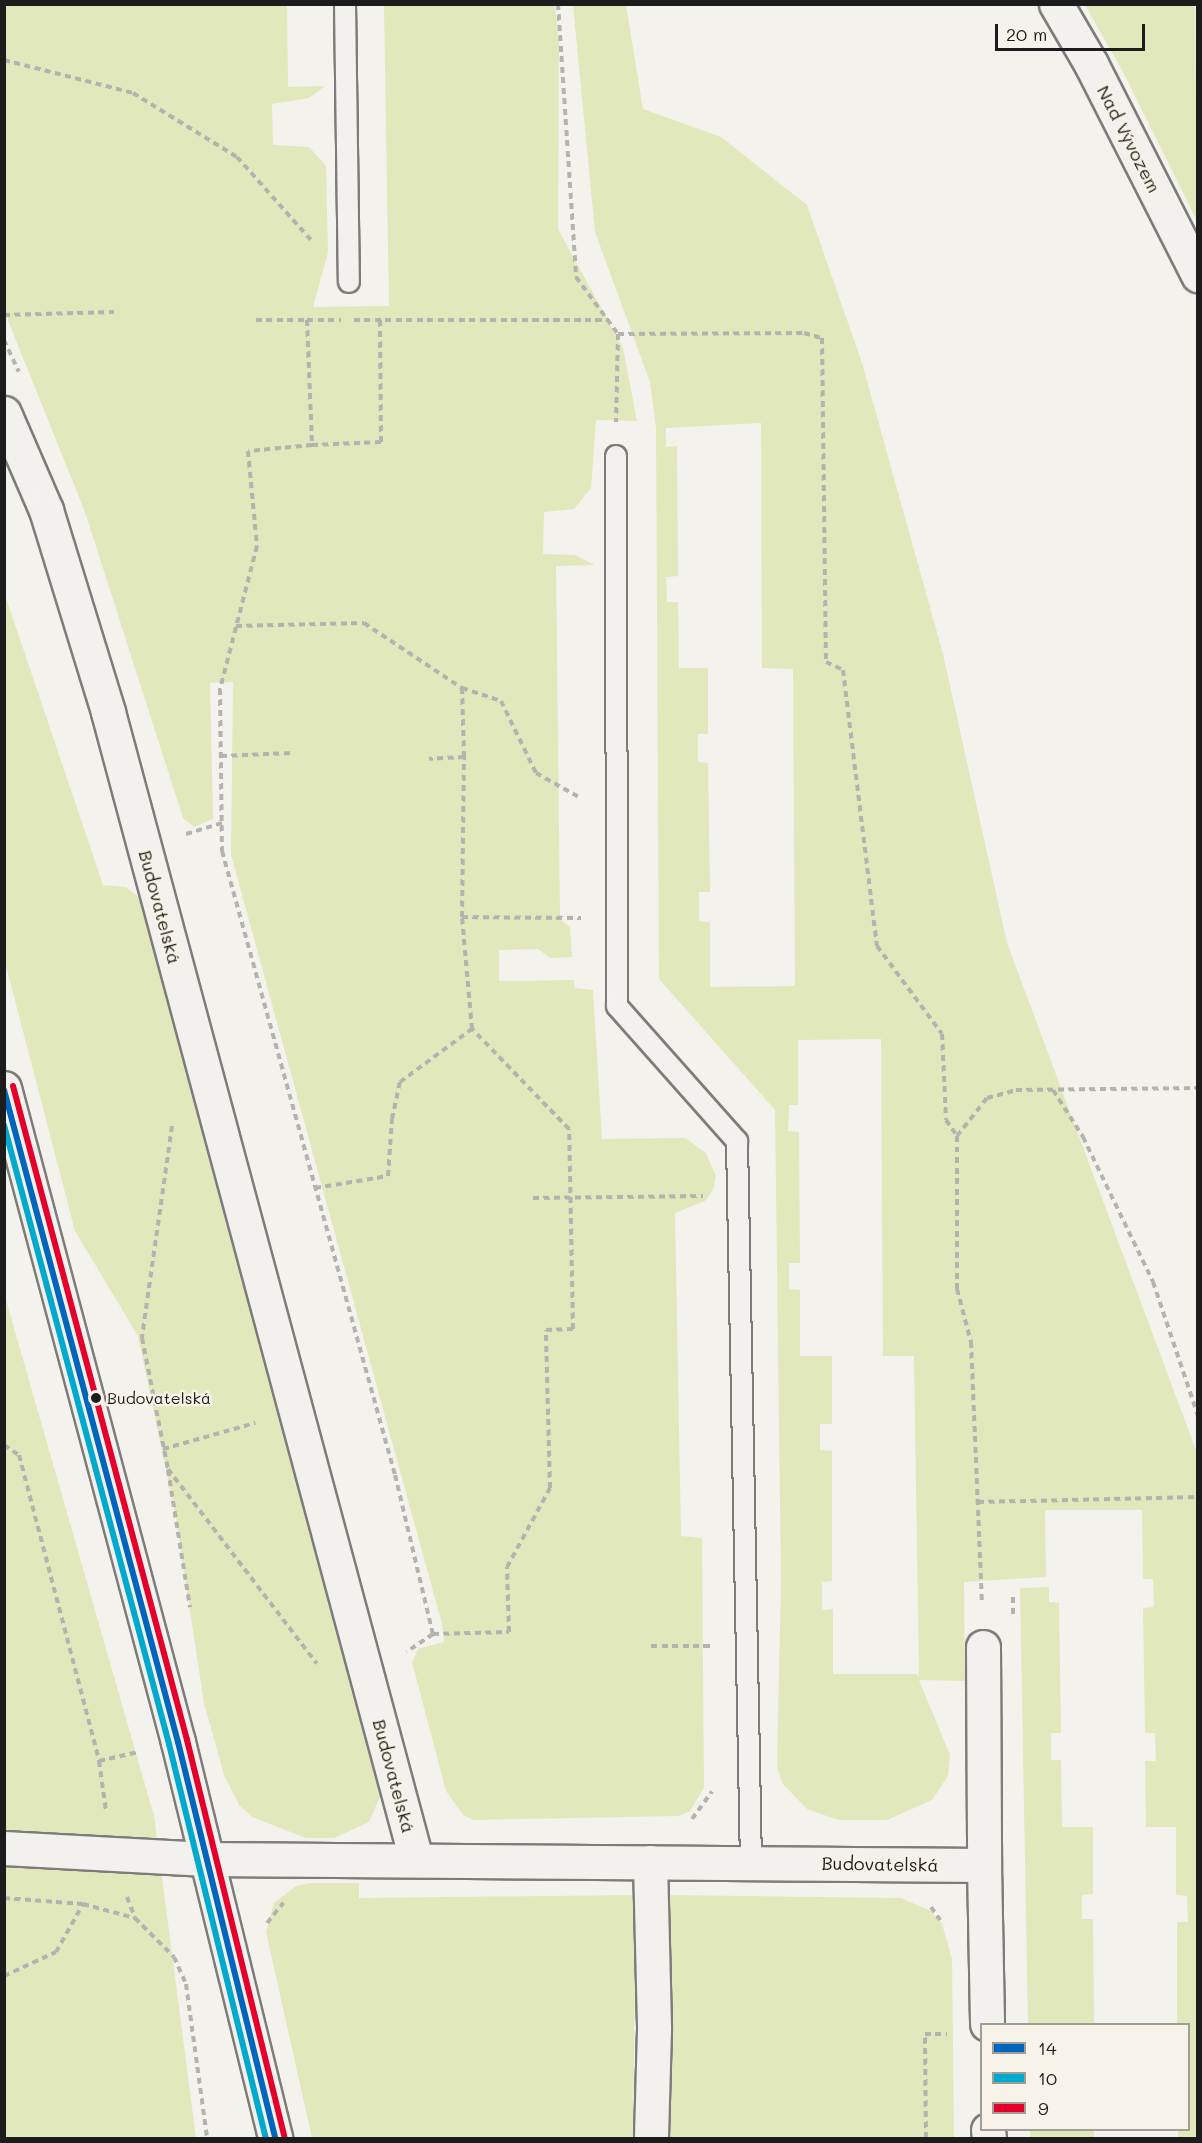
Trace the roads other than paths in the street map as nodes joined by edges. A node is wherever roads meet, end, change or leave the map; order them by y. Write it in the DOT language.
graph roads {
  1 [pos="345,4"];
  2 [pos="1056,4"];
  3 [pos="1197,275"];
  4 [pos="349,282"];
  5 [pos="4,413"];
  6 [pos="616,456"];
  7 [pos="4,1088"];
  8 [pos="983,1647"];
  9 [pos="4,1848"];
  10 [pos="206,1859"];
  11 [pos="416,1859"];
  12 [pos="650,1862"];
  13 [pos="752,1863"];
  14 [pos="984,1865"];
  15 [pos="987,2023"];
  16 [pos="275,2139"];
  17 [pos="651,2139"];
  1 -- 4 [label="lane"];
  2 -- 3 [label="street, Nad Vývozem"];
  5 -- 11 [label="street, Budovatelská"];
  6 -- 13 [label="lane"];
  7 -- 10 [label="street"];
  8 -- 14 [label="street"];
  9 -- 10 [label="street, Budovatelská"];
  10 -- 11 [label="street, Budovatelská"];
  10 -- 16 [label="street"];
  11 -- 12 [label="street, Budovatelská"];
  12 -- 13 [label="street, Budovatelská"];
  12 -- 17 [label="street"];
  13 -- 14 [label="street, Budovatelská"];
  14 -- 15 [label="street"];
}
